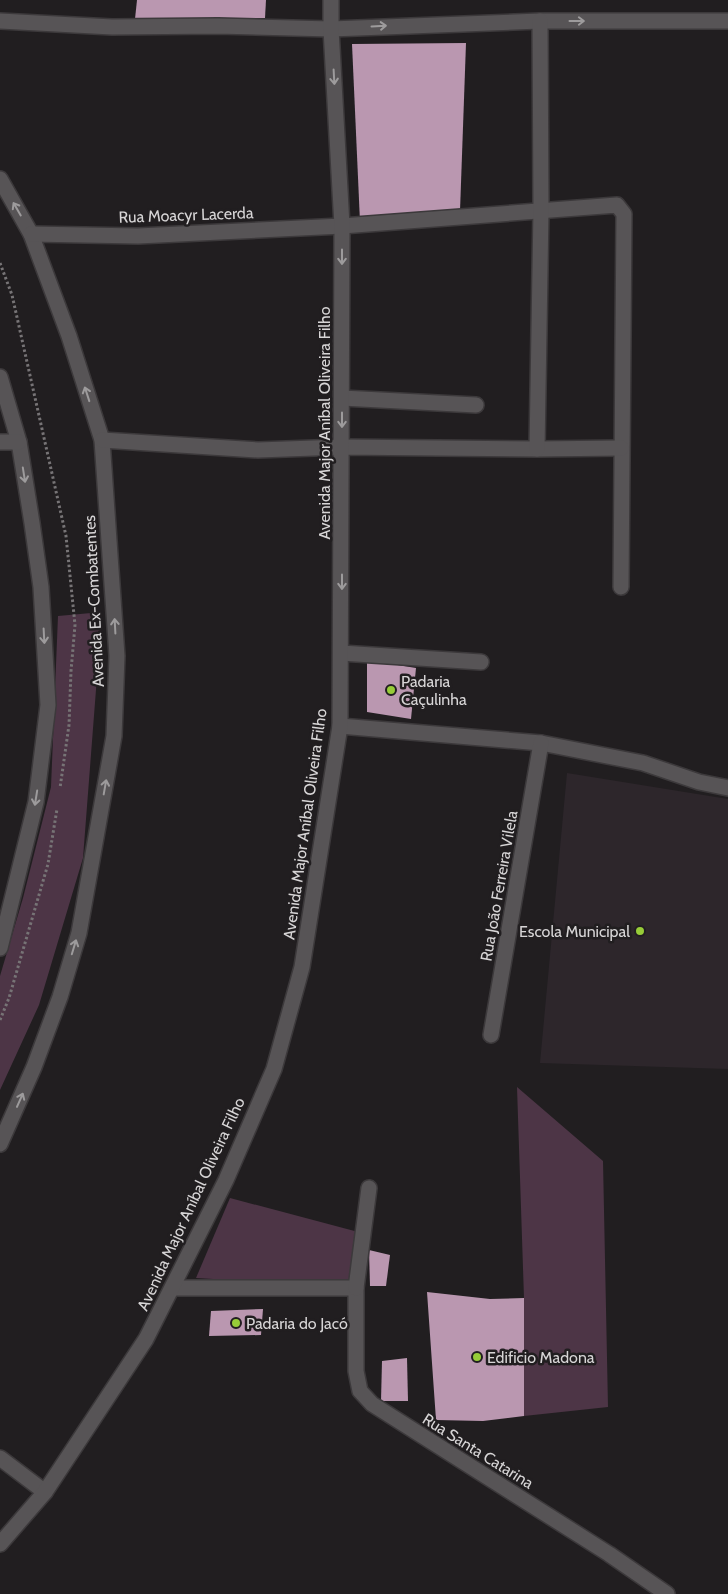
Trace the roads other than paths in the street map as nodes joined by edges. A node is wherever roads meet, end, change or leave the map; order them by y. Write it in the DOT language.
graph roads {
  1 [pos="331,0"];
  2 [pos="0,21"];
  3 [pos="540,21"];
  4 [pos="728,21"];
  5 [pos="331,29"];
  6 [pos="0,179"];
  7 [pos="541,210"];
  8 [pos="342,226"];
  9 [pos="31,234"];
  10 [pos="0,377"];
  11 [pos="342,398"];
  12 [pos="476,405"];
  13 [pos="102,440"];
  14 [pos="0,442"];
  15 [pos="19,442"];
  16 [pos="342,447"];
  17 [pos="621,448"];
  18 [pos="537,450"];
  19 [pos="620,588"];
  20 [pos="341,653"];
  21 [pos="481,662"];
  22 [pos="340,726"];
  23 [pos="542,743"];
  24 [pos="728,788"];
  25 [pos="0,948"];
  26 [pos="491,1035"];
  27 [pos="0,1144"];
  28 [pos="369,1188"];
  29 [pos="172,1288"];
  30 [pos="356,1288"];
  31 [pos="0,1458"];
  32 [pos="45,1492"];
  33 [pos="0,1544"];
  34 [pos="667,1594"];
  1 -- 5 [label="street, Avenida Major Aníbal Oliveira Filho"];
  2 -- 5 [label="street"];
  3 -- 4 [label="street, one-way"];
  5 -- 3 [label="street, one-way"];
  3 -- 7 [label="street"];
  5 -- 8 [label="street, Avenida Major Aníbal Oliveira Filho, one-way"];
  9 -- 6 [label="street, Avenida Ex-Combatentes, one-way"];
  7 -- 8 [label="street, Rua Moacyr Lacerda"];
  7 -- 17 [label="street, Rua Moacyr Lacerda"];
  7 -- 18 [label="street"];
  8 -- 9 [label="street, Rua Moacyr Lacerda"];
  8 -- 11 [label="street, Avenida Major Aníbal Oliveira Filho, one-way"];
  13 -- 9 [label="street, Avenida Ex-Combatentes, one-way"];
  10 -- 15 [label="street"];
  11 -- 12 [label="street"];
  11 -- 16 [label="street, Avenida Major Aníbal Oliveira Filho, one-way"];
  13 -- 16 [label="street"];
  27 -- 13 [label="street, Avenida Ex-Combatentes, one-way"];
  14 -- 15 [label="street"];
  15 -- 25 [label="street, one-way"];
  16 -- 18 [label="street"];
  16 -- 20 [label="street, Avenida Major Aníbal Oliveira Filho, one-way"];
  17 -- 18 [label="street"];
  17 -- 19 [label="street, Rua Moacyr Lacerda"];
  20 -- 21 [label="street"];
  20 -- 22 [label="street, Avenida Major Aníbal Oliveira Filho"];
  22 -- 23 [label="street"];
  22 -- 29 [label="street, Avenida Major Aníbal Oliveira Filho"];
  23 -- 24 [label="street"];
  23 -- 26 [label="street, Rua João Ferreira Vilela"];
  28 -- 30 [label="street, Rua Santa Catarina"];
  29 -- 30 [label="street"];
  29 -- 32 [label="street, Avenida Major Aníbal Oliveira Filho"];
  30 -- 34 [label="street, Rua Santa Catarina"];
  31 -- 32 [label="street"];
  32 -- 33 [label="street, Avenida Major Aníbal Oliveira Filho"];
}
